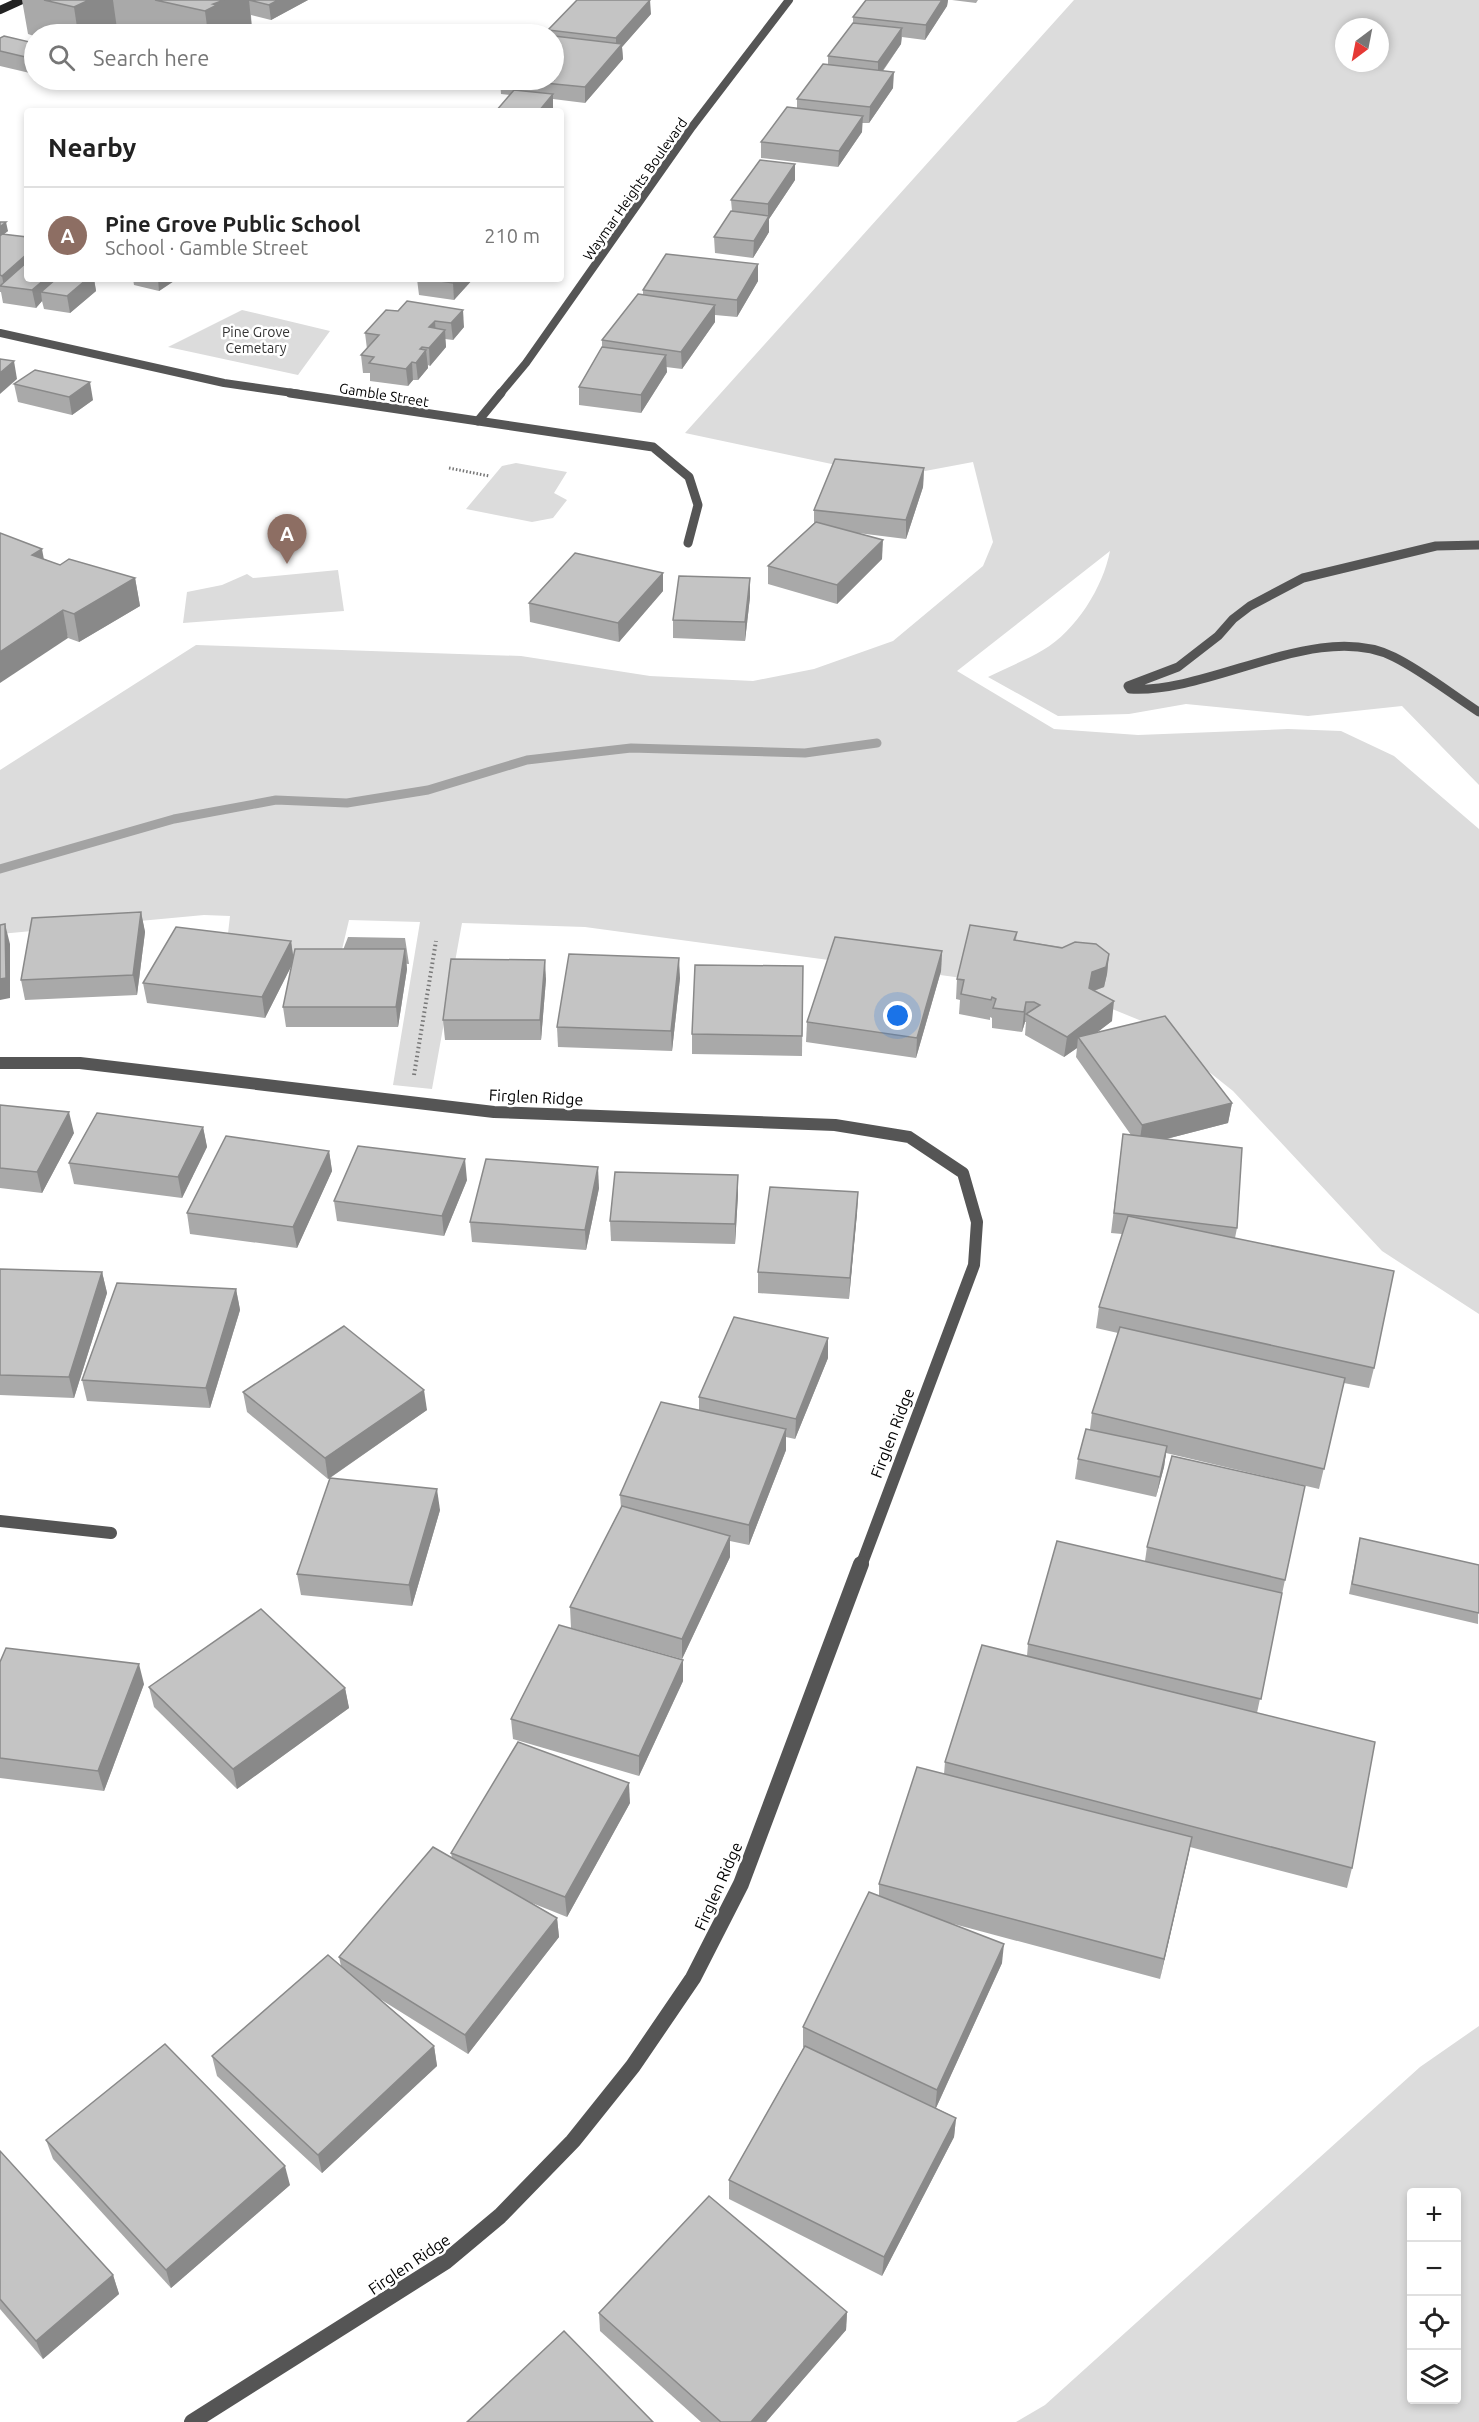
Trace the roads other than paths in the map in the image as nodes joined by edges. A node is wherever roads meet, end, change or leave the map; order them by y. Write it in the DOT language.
graph roads {
  1 [pos="22,0"];
  2 [pos="789,0"];
  3 [pos="0,4"];
  4 [pos="9,6"];
  5 [pos="0,10"];
  6 [pos="0,333"];
  7 [pos="478,421"];
  8 [pos="688,543"];
  9 [pos="1479,545"];
  10 [pos="1479,712"];
  11 [pos="0,1063"];
  12 [pos="0,1521"];
  13 [pos="111,1533"];
  14 [pos="192,2422"];
  1 -- 4 [label="main road"];
  2 -- 7 [label="street, Waymar Heights Boulevard"];
  3 -- 4 [label="street"];
  4 -- 5 [label="main road"];
  6 -- 7 [label="street, Gamble Street"];
  7 -- 8 [label="street, Gamble Street"];
  9 -- 10 [label="street"];
  11 -- 14 [label="street, Firglen Ridge"];
  12 -- 13 [label="street"];
}
